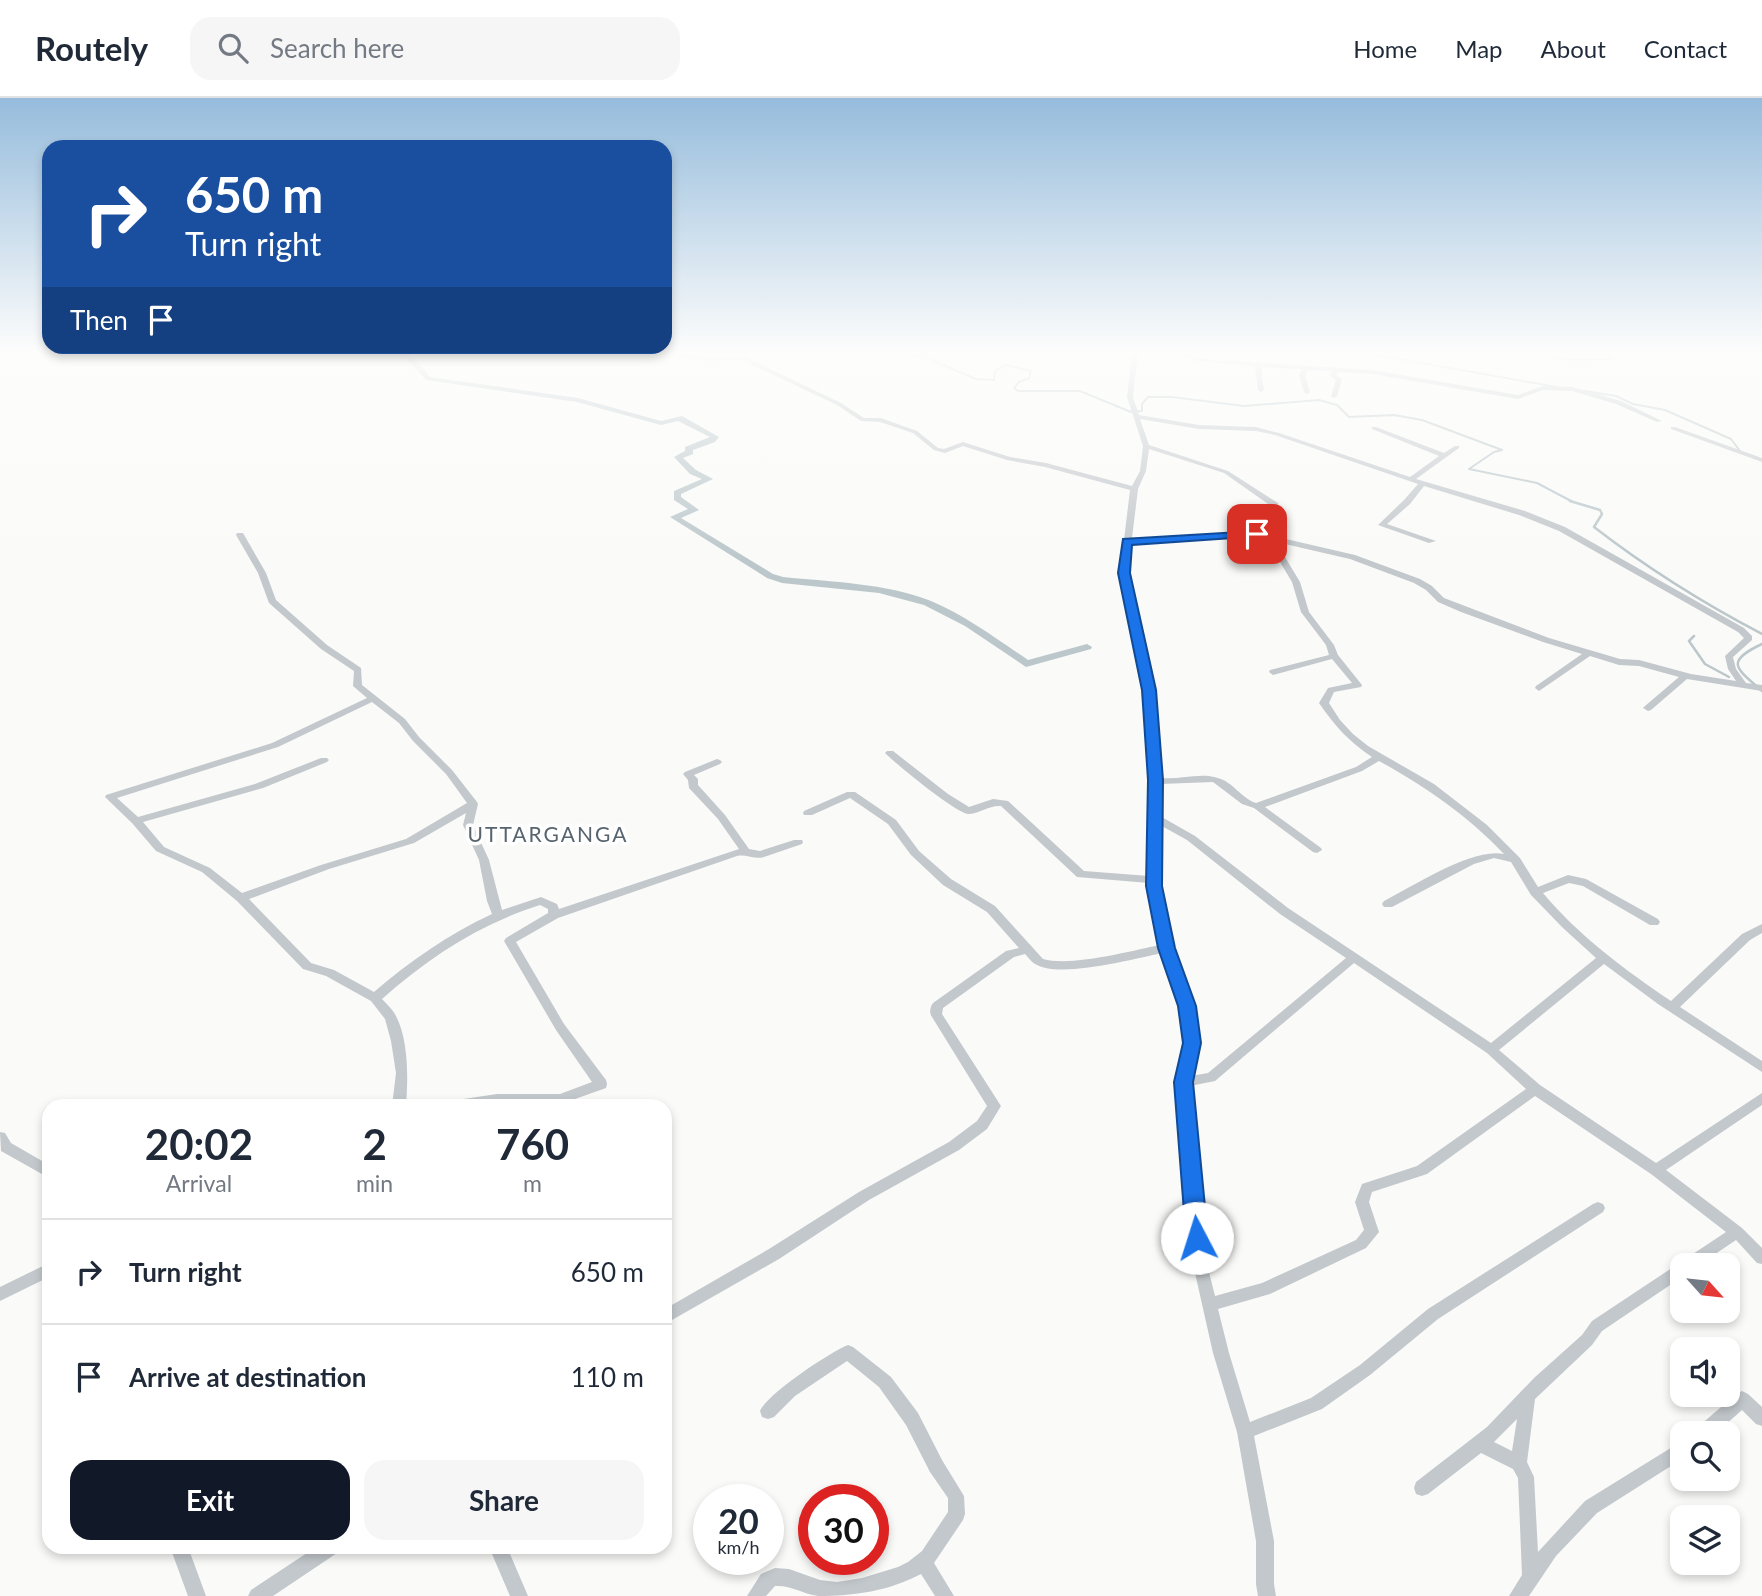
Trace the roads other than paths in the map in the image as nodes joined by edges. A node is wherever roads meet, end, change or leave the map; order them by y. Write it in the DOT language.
graph roads {
  1 [pos="884,421"];
  2 [pos="1137,421"];
  3 [pos="1172,421"];
  4 [pos="1374,428"];
  5 [pos="1673,428"];
  6 [pos="1146,446"];
  7 [pos="1457,447"];
  8 [pos="1446,456"];
  9 [pos="1762,460"];
  10 [pos="1411,479"];
  11 [pos="1422,483"];
  12 [pos="1134,489"];
  13 [pos="1272,533"];
  14 [pos="240,535"];
  15 [pos="1127,541"];
  16 [pos="1283,541"];
  17 [pos="1432,541"];
  18 [pos="1589,653"];
  19 [pos="1334,656"];
  20 [pos="1273,672"];
  21 [pos="1685,676"];
  22 [pos="1752,686"];
  23 [pos="1539,688"];
  24 [pos="372,699"];
  25 [pos="1648,708"];
  26 [pos="890,753"];
  27 [pos="1377,758"];
  28 [pos="324,760"];
  29 [pos="717,761"];
  30 [pos="1156,780"];
  31 [pos="473,804"];
  32 [pos="1257,806"];
  33 [pos="808,813"];
  34 [pos="1154,817"];
  35 [pos="136,821"];
  36 [pos="799,842"];
  37 [pos="1317,850"];
  38 [pos="745,851"];
  39 [pos="1516,860"];
  40 [pos="1154,880"];
  41 [pos="1535,892"];
  42 [pos="241,898"];
  43 [pos="1388,904"];
  44 [pos="498,914"];
  45 [pos="554,915"];
  46 [pos="1654,922"];
  47 [pos="1762,928"];
  48 [pos="1167,948"];
  49 [pos="1029,949"];
  50 [pos="1353,958"];
  51 [pos="1604,958"];
  52 [pos="375,998"];
  53 [pos="1673,1007"];
  54 [pos="1491,1050"];
  55 [pos="1761,1065"];
  56 [pos="1184,1082"];
  57 [pos="1535,1089"];
  58 [pos="1762,1098"];
  59 [pos="400,1099"];
  60 [pos="497,1099"];
  61 [pos="561,1099"];
  62 [pos="561,1099"];
  63 [pos="0,1137"];
  64 [pos="42,1168"];
  65 [pos="1656,1170"];
  66 [pos="1598,1208"];
  67 [pos="1737,1232"];
  68 [pos="1705,1253"];
  69 [pos="1762,1258"];
  70 [pos="42,1273"];
  71 [pos="1670,1277"];
  72 [pos="0,1294"];
  73 [pos="1209,1305"];
  74 [pos="672,1313"];
  75 [pos="1528,1396"];
  76 [pos="768,1411"];
  77 [pos="1762,1418"];
  78 [pos="1717,1421"];
  79 [pos="1245,1432"];
  80 [pos="1480,1444"];
  81 [pos="1670,1457"];
  82 [pos="1519,1463"];
  83 [pos="1422,1489"];
  84 [pos="182,1554"];
  85 [pos="320,1554"];
  86 [pos="501,1554"];
  87 [pos="923,1562"];
  88 [pos="1531,1578"];
  89 [pos="197,1596"];
  90 [pos="257,1596"];
  91 [pos="519,1596"];
  92 [pos="756,1596"];
  93 [pos="944,1596"];
  94 [pos="1267,1596"];
  95 [pos="1518,1596"];
  1 -- 12 [label="street"];
  2 -- 6 [label="street"];
  3 -- 10 [label="street"];
  4 -- 8 [label="street"];
  5 -- 9 [label="street"];
  6 -- 12 [label="street"];
  6 -- 13 [label="street"];
  7 -- 8 [label="street"];
  8 -- 10 [label="street"];
  10 -- 11 [label="street"];
  11 -- 17 [label="street"];
  11 -- 22 [label="street"];
  12 -- 15 [label="street"];
  13 -- 15 [label="street"];
  13 -- 16 [label="street"];
  14 -- 24 [label="street"];
  15 -- 30 [label="street"];
  16 -- 18 [label="street"];
  16 -- 19 [label="street"];
  18 -- 21 [label="street"];
  18 -- 23 [label="street"];
  19 -- 20 [label="street"];
  19 -- 27 [label="street"];
  21 -- 22 [label="street"];
  21 -- 25 [label="street"];
  24 -- 31 [label="street"];
  24 -- 35 [label="street"];
  26 -- 40 [label="street"];
  27 -- 32 [label="street"];
  27 -- 39 [label="street"];
  28 -- 35 [label="street"];
  29 -- 38 [label="street"];
  30 -- 32 [label="street"];
  30 -- 34 [label="street"];
  31 -- 42 [label="street"];
  31 -- 44 [label="street"];
  32 -- 37 [label="street"];
  33 -- 49 [label="street"];
  34 -- 40 [label="street"];
  34 -- 50 [label="street"];
  35 -- 42 [label="street"];
  36 -- 38 [label="street"];
  38 -- 45 [label="street"];
  39 -- 41 [label="street"];
  39 -- 43 [label="street"];
  40 -- 48 [label="street"];
  41 -- 46 [label="street"];
  41 -- 51 [label="street"];
  42 -- 52 [label="street"];
  44 -- 45 [label="street"];
  44 -- 52 [label="street"];
  45 -- 62 [label="street"];
  47 -- 53 [label="street"];
  48 -- 49 [label="street"];
  48 -- 56 [label="street"];
  49 -- 74 [label="street"];
  50 -- 54 [label="street"];
  50 -- 56 [label="street"];
  51 -- 53 [label="street"];
  51 -- 54 [label="street"];
  52 -- 59 [label="street"];
  53 -- 55 [label="street"];
  54 -- 57 [label="street"];
  56 -- 73 [label="street"];
  57 -- 65 [label="street"];
  57 -- 73 [label="street"];
  58 -- 65 [label="street"];
  60 -- 61 [label="street"];
  63 -- 64 [label="street"];
  65 -- 67 [label="street"];
  66 -- 79 [label="street"];
  67 -- 68 [label="street"];
  67 -- 69 [label="street"];
  70 -- 72 [label="street"];
  71 -- 75 [label="street"];
  73 -- 79 [label="street"];
  75 -- 80 [label="street"];
  75 -- 82 [label="street"];
  76 -- 87 [label="street"];
  77 -- 78 [label="street"];
  79 -- 94 [label="street"];
  80 -- 82 [label="street"];
  80 -- 83 [label="street"];
  81 -- 88 [label="street"];
  82 -- 88 [label="street"];
  84 -- 89 [label="street"];
  85 -- 90 [label="street"];
  86 -- 91 [label="street"];
  87 -- 92 [label="street"];
  87 -- 93 [label="street"];
  88 -- 95 [label="street"];
}
